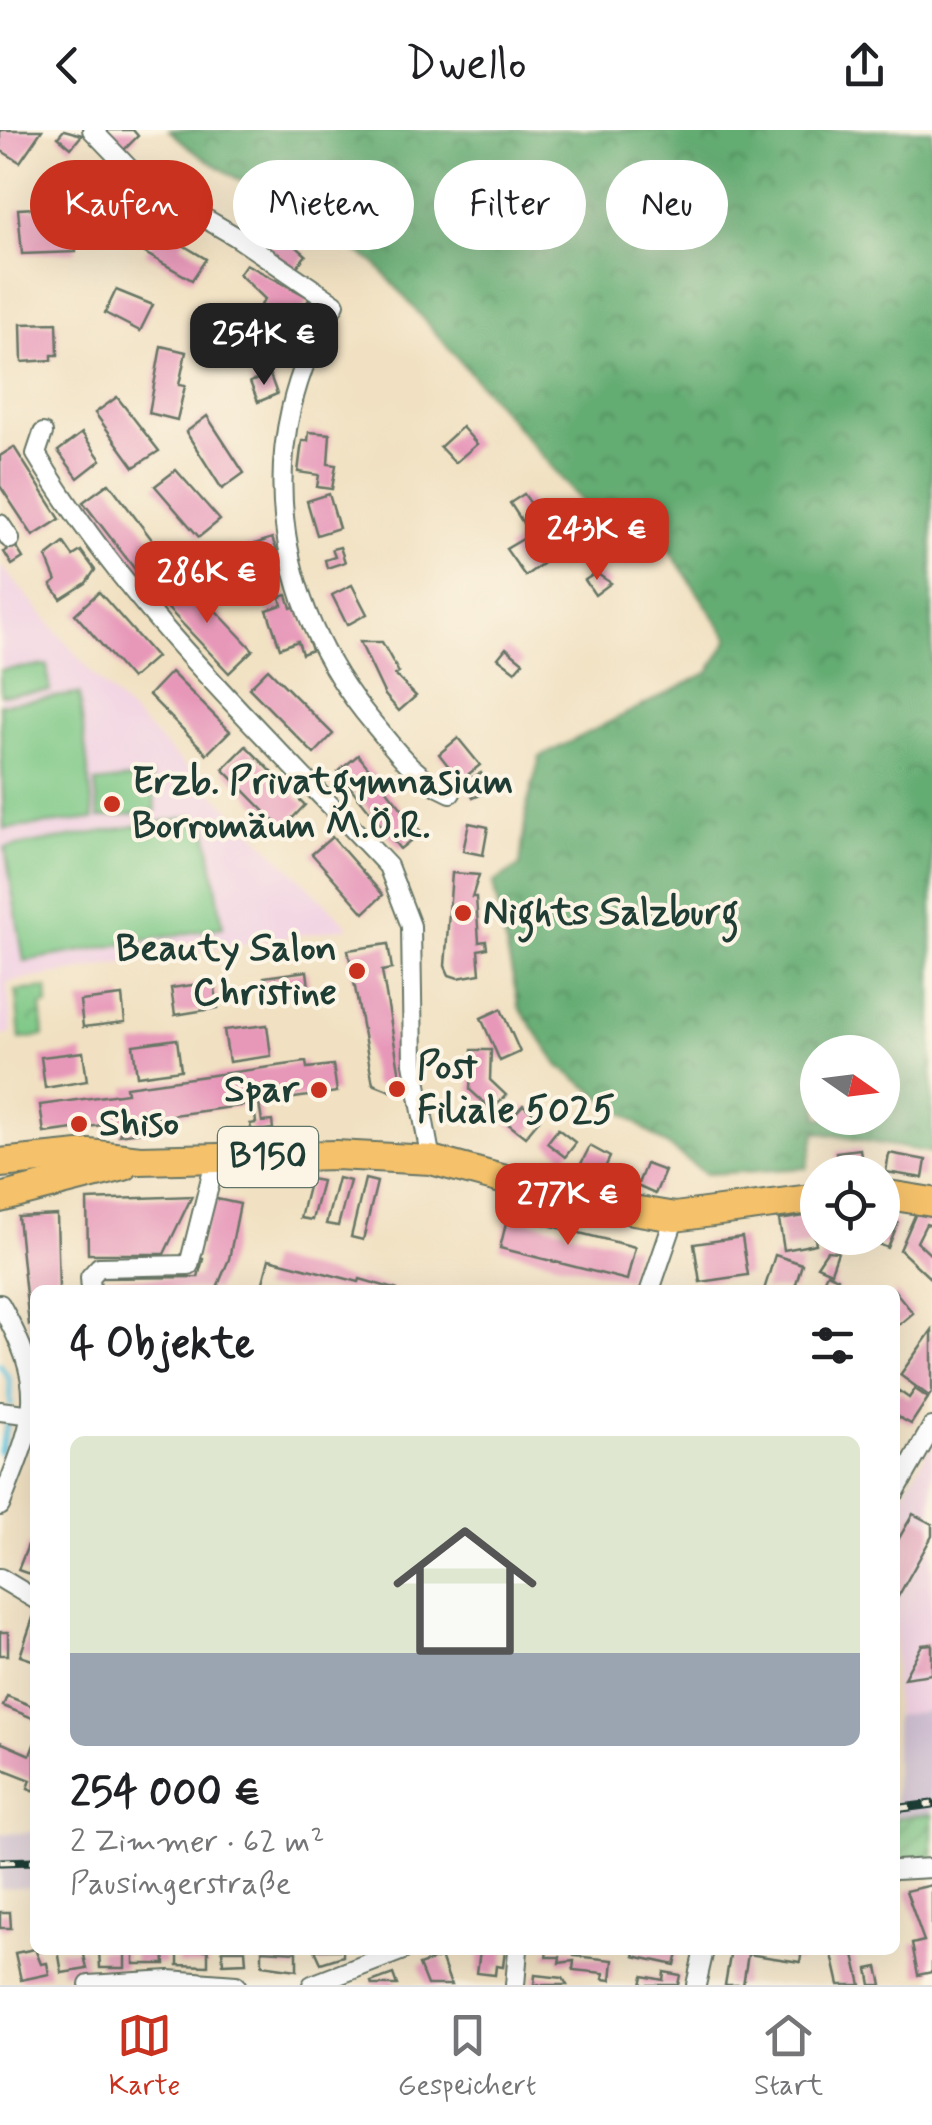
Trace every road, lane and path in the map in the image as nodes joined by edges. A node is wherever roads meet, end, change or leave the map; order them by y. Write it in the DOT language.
graph roads {
  1 [pos="92,130"];
  2 [pos="43,433"];
  3 [pos="451,793"];
  4 [pos="100,1156"];
  5 [pos="216,1158"];
  6 [pos="140,1160"];
  7 [pos="431,1160"];
  8 [pos="0,1163"];
  9 [pos="0,1176"];
  10 [pos="900,1197"];
  11 [pos="0,1198"];
  12 [pos="800,1200"];
  13 [pos="932,1202"];
  14 [pos="675,1217"];
  15 [pos="91,1285"];
  16 [pos="652,1285"];
  17 [pos="0,1304"];
  18 [pos="30,1371"];
  19 [pos="0,1411"];
  20 [pos="30,1415"];
  21 [pos="30,1426"];
  22 [pos="932,1427"];
  23 [pos="900,1483"];
  24 [pos="0,1506"];
  25 [pos="0,1578"];
  26 [pos="30,1595"];
  27 [pos="932,1868"];
  28 [pos="900,1870"];
  29 [pos="390,1955"];
  30 [pos="518,1955"];
  31 [pos="703,1955"];
  32 [pos="89,1985"];
  33 [pos="236,1985"];
  34 [pos="312,1985"];
  35 [pos="515,1985"];
  36 [pos="696,1985"];
  1 -- 3 [label="street"];
  2 -- 7 [label="street"];
  4 -- 6 [label="main road, B150"];
  4 -- 8 [label="main road, B150"];
  4 -- 9 [label="main road"];
  5 -- 6 [label="main road, B150"];
  5 -- 7 [label="main road, B150"];
  5 -- 15 [label="street"];
  6 -- 11 [label="main road, B150"];
  7 -- 14 [label="main road, B150"];
  10 -- 13 [label="main road"];
  12 -- 14 [label="main road, B150"];
  14 -- 16 [label="street"];
  17 -- 18 [label="street"];
  19 -- 20 [label="street"];
  21 -- 24 [label="street"];
  22 -- 23 [label="street"];
  25 -- 26 [label="street"];
  27 -- 28 [label="street"];
  29 -- 34 [label="street"];
  30 -- 35 [label="street"];
  31 -- 36 [label="street"];
  32 -- 33 [label="street"];
}
